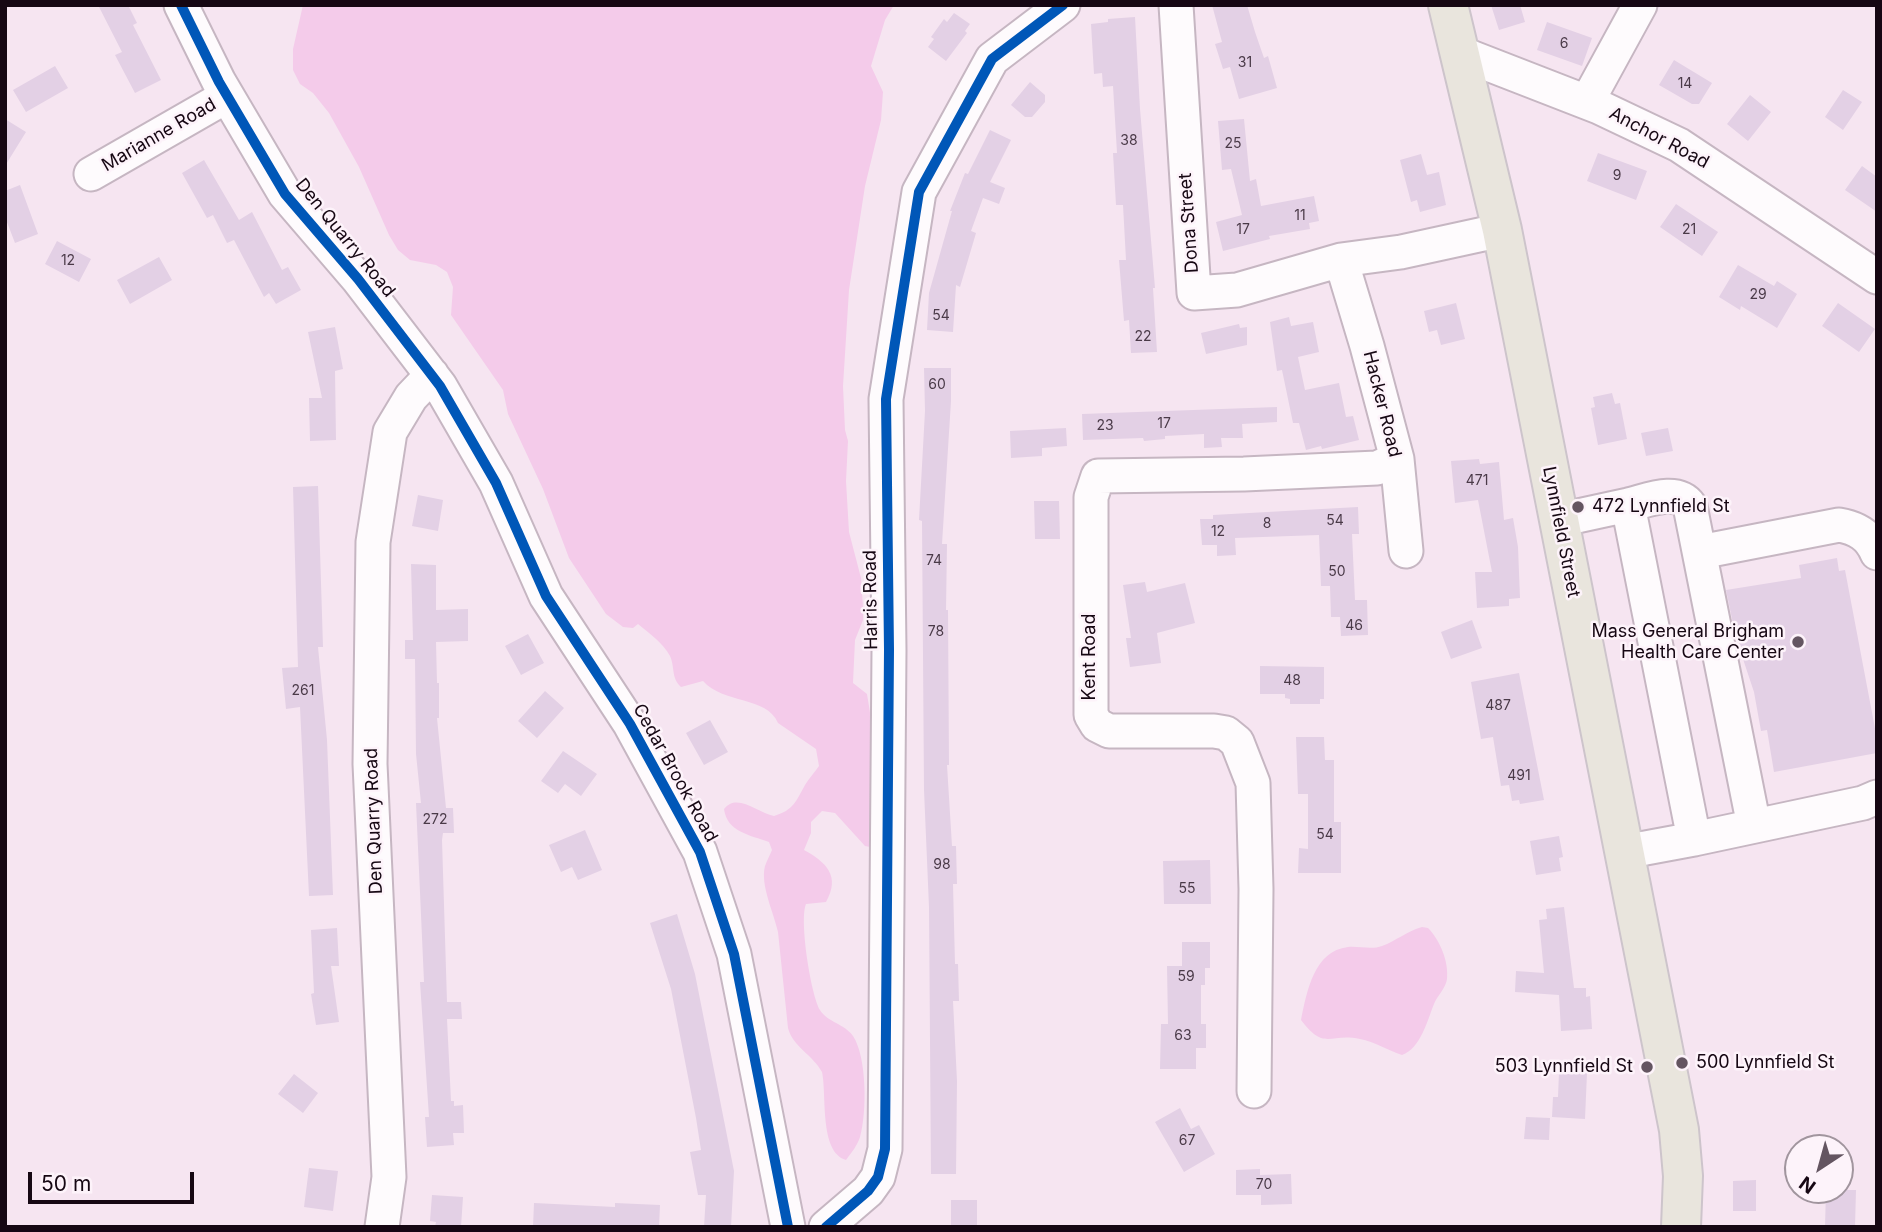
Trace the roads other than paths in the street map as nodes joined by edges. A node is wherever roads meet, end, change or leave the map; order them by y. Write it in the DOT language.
graph roads {
  1 [pos="181,5"];
  2 [pos="1063,5"];
  3 [pos="1176,5"];
  4 [pos="1448,5"];
  5 [pos="1640,5"];
  6 [pos="1460,53"];
  7 [pos="227,96"];
  8 [pos="1587,102"];
  9 [pos="92,174"];
  10 [pos="1502,230"];
  11 [pos="1341,260"];
  12 [pos="1877,277"];
  13 [pos="432,375"];
  14 [pos="1397,459"];
  15 [pos="1628,505"];
  16 [pos="1559,520"];
  17 [pos="1406,551"];
  18 [pos="1700,552"];
  19 [pos="1877,553"];
  20 [pos="1877,797"];
  21 [pos="1754,826"];
  22 [pos="1694,839"];
  23 [pos="1623,852"];
  24 [pos="1254,1091"];
  25 [pos="382,1227"];
  26 [pos="788,1227"];
  27 [pos="825,1227"];
  28 [pos="1681,1227"];
  1 -- 7 [label="street, Den Quarry Road"];
  2 -- 27 [label="street, Harris Road"];
  3 -- 11 [label="street, Dona Street"];
  4 -- 6 [label="main road, Lynnfield Street"];
  5 -- 8 [label="street"];
  6 -- 8 [label="street, Anchor Road"];
  6 -- 10 [label="main road, Lynnfield Street"];
  7 -- 9 [label="street, Marianne Road"];
  7 -- 13 [label="street, Den Quarry Road"];
  8 -- 12 [label="street, Anchor Road"];
  10 -- 11 [label="street, Dona Street"];
  10 -- 16 [label="main road, Lynnfield Street"];
  11 -- 14 [label="street, Hacker Road"];
  13 -- 25 [label="street, Den Quarry Road"];
  13 -- 26 [label="street, Cedar Brook Road"];
  14 -- 17 [label="street, Hacker Road"];
  14 -- 24 [label="street, Kent Road"];
  15 -- 16 [label="street"];
  15 -- 18 [label="street"];
  15 -- 22 [label="street"];
  16 -- 23 [label="main road, Lynnfield Street"];
  18 -- 19 [label="street"];
  18 -- 21 [label="street"];
  20 -- 21 [label="street"];
  21 -- 22 [label="street"];
  22 -- 23 [label="street"];
  23 -- 28 [label="main road, Lynnfield Street"];
}
